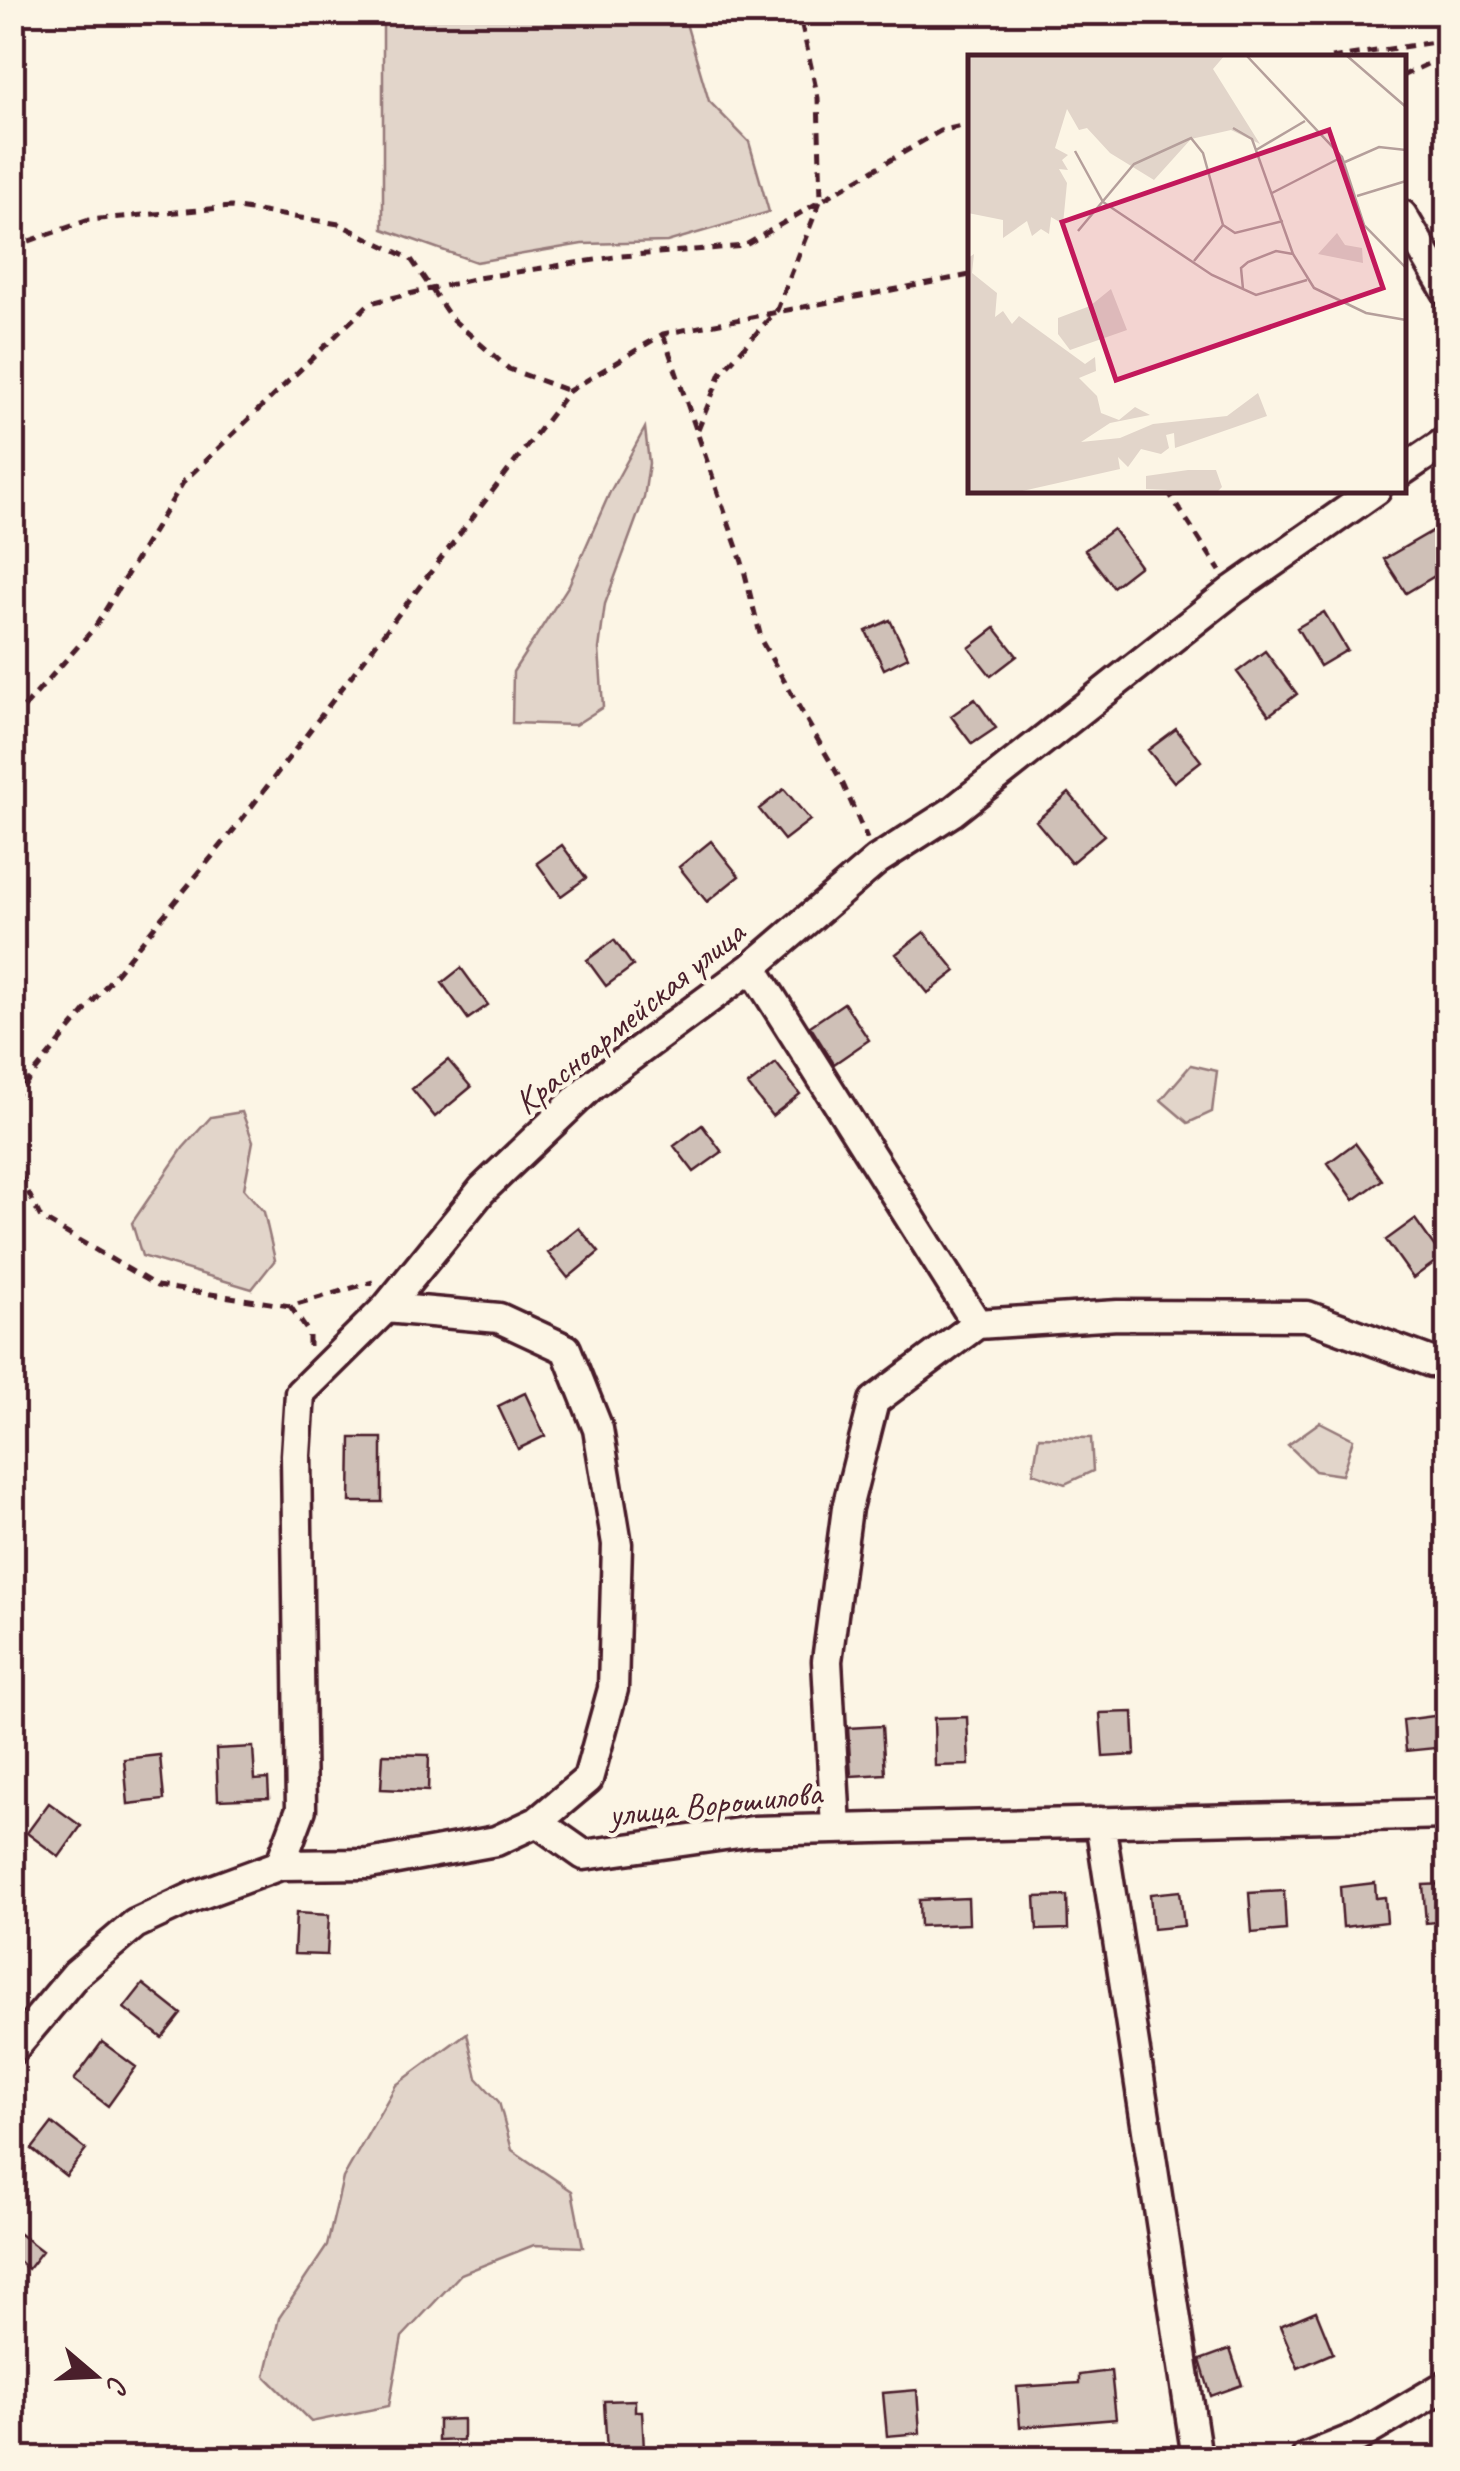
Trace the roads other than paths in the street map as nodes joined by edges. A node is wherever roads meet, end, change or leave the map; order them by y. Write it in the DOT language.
graph roads {
  1 [pos="1405,220"];
  2 [pos="1448,292"];
  3 [pos="1448,440"];
  4 [pos="1405,469"];
  5 [pos="1373,492"];
  6 [pos="752,967"];
  7 [pos="386,1308"];
  8 [pos="977,1324"];
  9 [pos="1448,1362"];
  10 [pos="1448,1814"];
  11 [pos="537,1822"];
  12 [pos="1100,1822"];
  13 [pos="836,1828"];
  14 [pos="280,1865"];
  15 [pos="12,2050"];
  16 [pos="1448,2384"];
  17 [pos="1197,2458"];
  18 [pos="1306,2458"];
  1 -- 2 [label="street"];
  3 -- 4 [label="street"];
  5 -- 6 [label="street, Красноармейская улица"];
  6 -- 7 [label="street, Красноармейская улица"];
  6 -- 8 [label="street"];
  7 -- 11 [label="street"];
  7 -- 14 [label="street, Красноармейская улица"];
  8 -- 9 [label="street"];
  8 -- 13 [label="street"];
  10 -- 12 [label="street, улица Ворошилова"];
  11 -- 13 [label="street, улица Ворошилова"];
  11 -- 14 [label="street"];
  12 -- 13 [label="street, улица Ворошилова"];
  12 -- 17 [label="street"];
  14 -- 15 [label="street"];
  16 -- 18 [label="street"];
}
